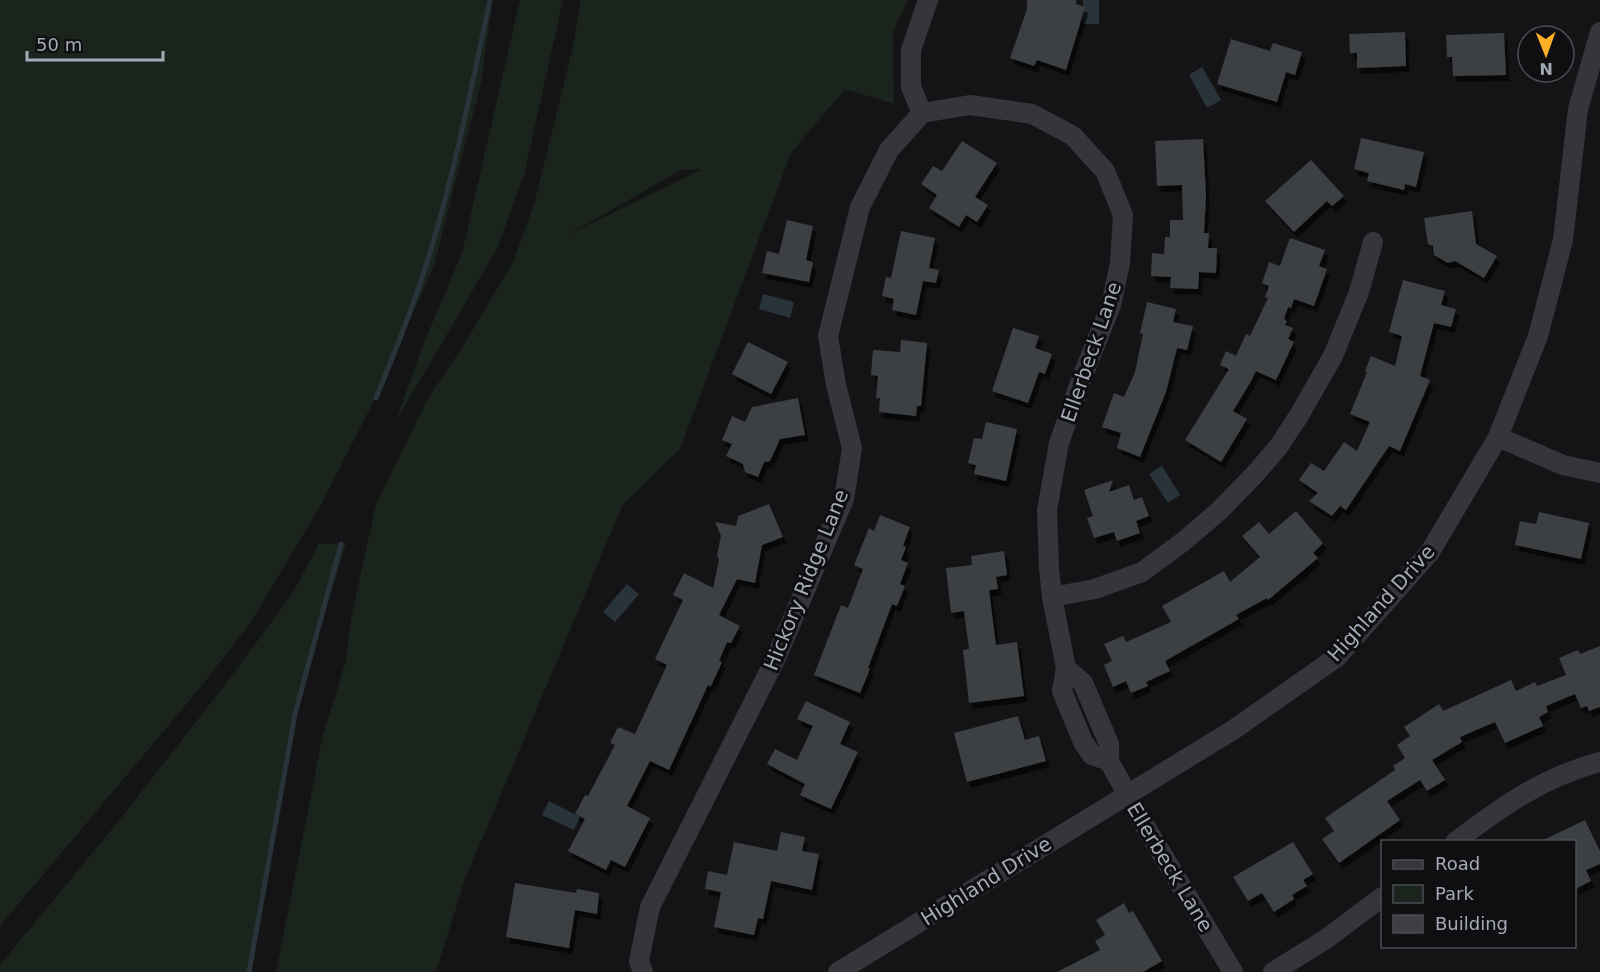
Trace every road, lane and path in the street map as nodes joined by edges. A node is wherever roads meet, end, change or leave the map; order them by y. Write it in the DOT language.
graph roads {
  1 [pos="928,0"];
  2 [pos="1600,32"];
  3 [pos="922,114"];
  4 [pos="1373,242"];
  5 [pos="1498,437"];
  6 [pos="1600,473"];
  7 [pos="1052,597"];
  8 [pos="1600,762"];
  9 [pos="1127,794"];
  10 [pos="1458,840"];
  11 [pos="1381,898"];
  12 [pos="642,972"];
  13 [pos="838,972"];
  14 [pos="1233,972"];
  15 [pos="1273,972"];
  1 -- 3 [label="street"];
  2 -- 5 [label="street, Highland Drive"];
  3 -- 7 [label="street, Ellerbeck Lane"];
  3 -- 12 [label="street, Hickory Ridge Lane"];
  4 -- 7 [label="street"];
  5 -- 6 [label="street"];
  5 -- 9 [label="street, Highland Drive"];
  7 -- 9 [label="street, Ellerbeck Lane"];
  8 -- 10 [label="street"];
  9 -- 13 [label="street, Highland Drive"];
  9 -- 14 [label="street, Ellerbeck Lane"];
  11 -- 15 [label="street"];
}
